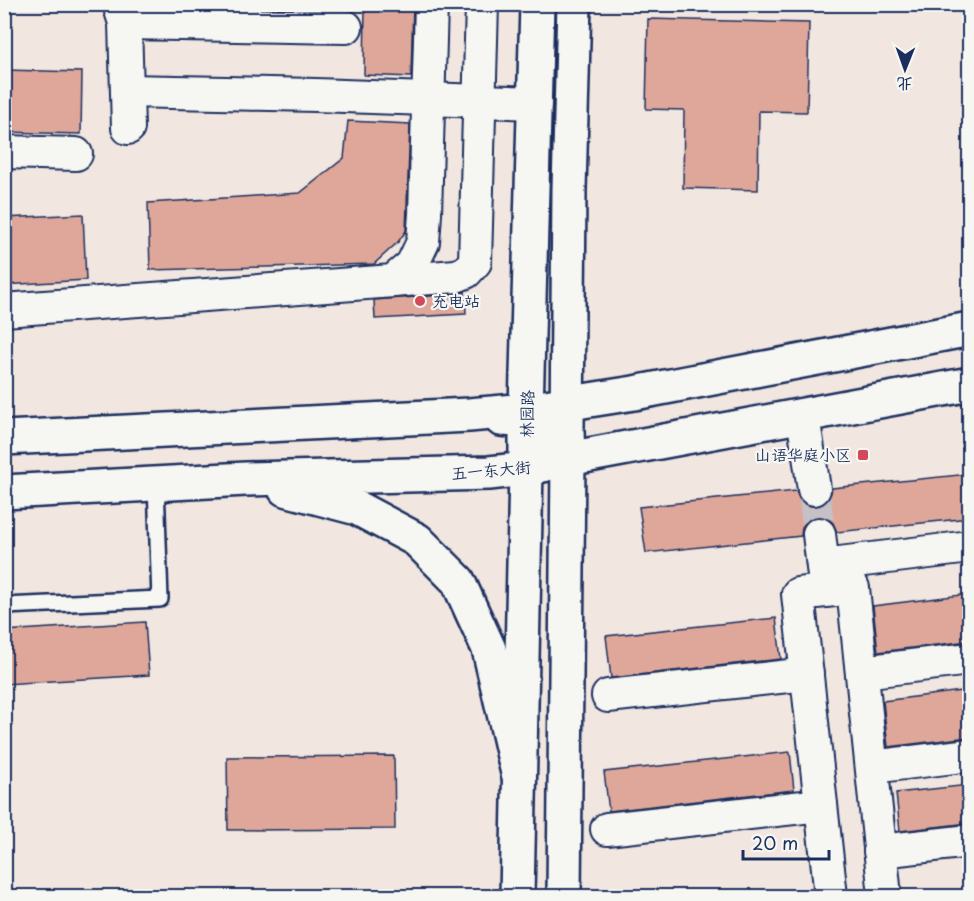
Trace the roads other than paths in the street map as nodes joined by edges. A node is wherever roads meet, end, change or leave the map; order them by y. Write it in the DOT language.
graph roads {
  1 [pos="431,4"];
  2 [pos="482,4"];
  3 [pos="537,4"];
  4 [pos="574,4"];
  5 [pos="122,14"];
  6 [pos="346,27"];
  7 [pos="127,91"];
  8 [pos="428,99"];
  9 [pos="479,101"];
  10 [pos="535,102"];
  11 [pos="128,128"];
  12 [pos="4,152"];
  13 [pos="76,154"];
  14 [pos="393,280"];
  15 [pos="4,310"];
  16 [pos="969,329"];
  17 [pos="969,384"];
  18 [pos="568,403"];
  19 [pos="526,415"];
  20 [pos="803,416"];
  21 [pos="4,438"];
  22 [pos="568,459"];
  23 [pos="526,469"];
  24 [pos="246,479"];
  25 [pos="156,484"];
  26 [pos="814,489"];
  27 [pos="4,492"];
  28 [pos="969,548"];
  29 [pos="822,563"];
  30 [pos="4,606"];
  31 [pos="969,659"];
  32 [pos="862,672"];
  33 [pos="807,674"];
  34 [pos="608,696"];
  35 [pos="969,755"];
  36 [pos="872,767"];
  37 [pos="518,773"];
  38 [pos="821,805"];
  39 [pos="607,829"];
  40 [pos="969,841"];
  41 [pos="880,850"];
  42 [pos="517,897"];
  43 [pos="564,897"];
  44 [pos="831,897"];
  45 [pos="885,897"];
  1 -- 8 [label="street"];
  2 -- 9 [label="street"];
  3 -- 10 [label="main road, 林园路"];
  4 -- 18 [label="main road"];
  5 -- 6 [label="street"];
  5 -- 7 [label="street"];
  7 -- 8 [label="street"];
  7 -- 11 [label="street"];
  8 -- 9 [label="street"];
  8 -- 14 [label="street"];
  9 -- 10 [label="street"];
  9 -- 14 [label="street"];
  10 -- 19 [label="main road, 林园路"];
  12 -- 13 [label="street"];
  14 -- 15 [label="street"];
  16 -- 18 [label="main road"];
  17 -- 20 [label="main road, 五一东大街"];
  18 -- 19 [label="main road"];
  18 -- 22 [label="main road"];
  19 -- 21 [label="main road"];
  19 -- 22 [label="main road"];
  19 -- 23 [label="main road, 林园路"];
  20 -- 22 [label="main road, 五一东大街"];
  20 -- 26 [label="street"];
  22 -- 23 [label="main road, 五一东大街"];
  22 -- 43 [label="main road"];
  23 -- 24 [label="main road, 五一东大街"];
  23 -- 37 [label="main road, 林园路"];
  24 -- 25 [label="main road, 五一东大街"];
  24 -- 37 [label="main road"];
  25 -- 27 [label="main road, 五一东大街"];
  25 -- 30 [label="lane"];
  28 -- 29 [label="street"];
  29 -- 32 [label="street"];
  29 -- 33 [label="street"];
  31 -- 32 [label="street"];
  32 -- 36 [label="street"];
  33 -- 34 [label="street"];
  33 -- 38 [label="street"];
  35 -- 36 [label="street"];
  36 -- 41 [label="street"];
  37 -- 42 [label="main road, 林园路"];
  38 -- 39 [label="street"];
  38 -- 44 [label="street"];
  40 -- 41 [label="street"];
  41 -- 45 [label="street"];
}
